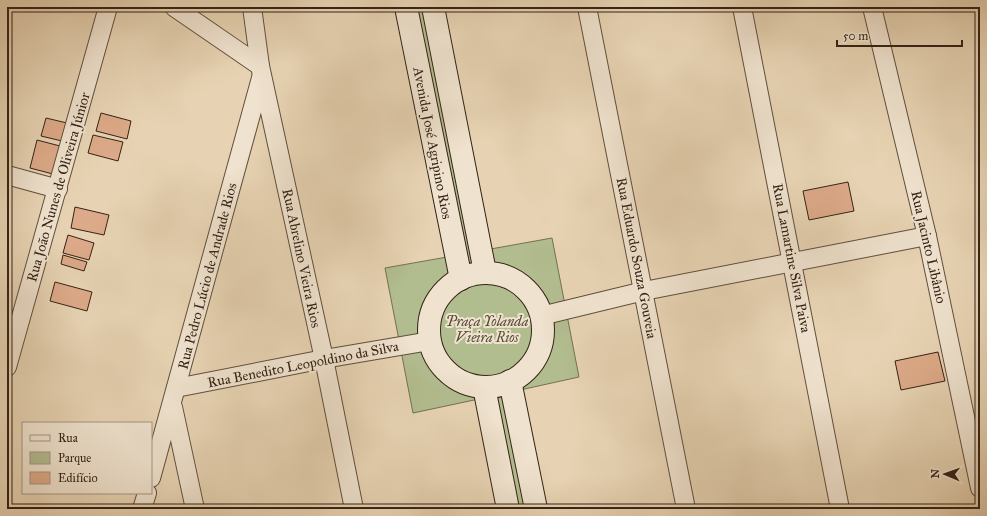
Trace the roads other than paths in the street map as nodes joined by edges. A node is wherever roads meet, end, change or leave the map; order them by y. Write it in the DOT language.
graph roads {
  1 [pos="108,7"];
  2 [pos="174,7"];
  3 [pos="252,7"];
  4 [pos="406,7"];
  5 [pos="433,7"];
  6 [pos="587,7"];
  7 [pos="742,7"];
  8 [pos="872,7"];
  9 [pos="261,70"];
  10 [pos="7,175"];
  11 [pos="58,189"];
  12 [pos="927,236"];
  13 [pos="793,263"];
  14 [pos="485,272"];
  15 [pos="461,279"];
  16 [pos="644,291"];
  17 [pos="541,316"];
  18 [pos="430,341"];
  19 [pos="324,359"];
  20 [pos="7,367"];
  21 [pos="510,381"];
  22 [pos="484,387"];
  23 [pos="174,396"];
  24 [pos="152,474"];
  25 [pos="980,488"];
  26 [pos="147,494"];
  27 [pos="142,509"];
  28 [pos="195,509"];
  29 [pos="354,509"];
  30 [pos="508,509"];
  31 [pos="536,509"];
  32 [pos="686,509"];
  33 [pos="840,509"];
  1 -- 11 [label="street, Rua João Nunes de Oliveira Júnior"];
  2 -- 9 [label="street"];
  3 -- 9 [label="street, Rua Abrelino Vieira Rios"];
  4 -- 15 [label="street, Avenida José Agripino Rios"];
  5 -- 14 [label="street, Avenida José Agripino Rios"];
  6 -- 16 [label="street, Rua Eduardo Souza Gouveia"];
  7 -- 13 [label="street, Rua Lamartine Silva Paiva"];
  8 -- 12 [label="street, Rua Jacinto Libânio"];
  9 -- 19 [label="street, Rua Abrelino Vieira Rios"];
  9 -- 23 [label="street, Rua Pedro Lúcio de Andrade Rios"];
  10 -- 11 [label="street"];
  11 -- 20 [label="street, Rua João Nunes de Oliveira Júnior"];
  12 -- 13 [label="street"];
  12 -- 25 [label="street, Rua Jacinto Libânio"];
  13 -- 16 [label="street"];
  13 -- 33 [label="street, Rua Lamartine Silva Paiva"];
  14 -- 15 [label="street"];
  14 -- 17 [label="street"];
  15 -- 18 [label="street"];
  16 -- 17 [label="street"];
  16 -- 32 [label="street, Rua Eduardo Souza Gouveia"];
  17 -- 21 [label="street"];
  18 -- 19 [label="street, Rua Benedito Leopoldino da Silva"];
  18 -- 22 [label="street"];
  19 -- 23 [label="street, Rua Benedito Leopoldino da Silva"];
  19 -- 29 [label="street, Rua Abrelino Vieira Rios"];
  21 -- 22 [label="street"];
  21 -- 31 [label="street"];
  22 -- 30 [label="street"];
  23 -- 24 [label="street, Rua Pedro Lúcio de Andrade Rios"];
  23 -- 28 [label="street"];
  26 -- 27 [label="street"];
}
